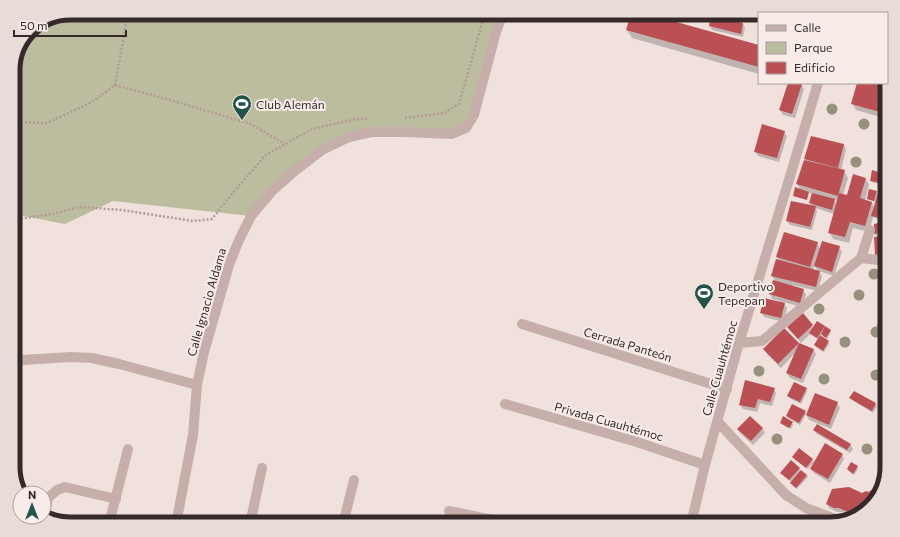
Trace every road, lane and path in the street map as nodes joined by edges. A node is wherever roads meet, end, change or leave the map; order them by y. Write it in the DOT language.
graph roads {
  1 [pos="127,20"];
  2 [pos="483,20"];
  3 [pos="500,20"];
  4 [pos="818,84"];
  5 [pos="115,85"];
  6 [pos="370,119"];
  7 [pos="398,119"];
  8 [pos="20,122"];
  9 [pos="285,144"];
  10 [pos="20,219"];
  11 [pos="870,230"];
  12 [pos="861,258"];
  13 [pos="880,260"];
  14 [pos="522,324"];
  15 [pos="739,343"];
  16 [pos="20,360"];
  17 [pos="197,385"];
  18 [pos="727,389"];
  19 [pos="505,404"];
  20 [pos="718,422"];
  21 [pos="128,449"];
  22 [pos="705,465"];
  23 [pos="262,468"];
  24 [pos="354,480"];
  25 [pos="52,494"];
  26 [pos="116,499"];
  27 [pos="449,510"];
  28 [pos="111,517"];
  29 [pos="177,517"];
  30 [pos="252,517"];
  31 [pos="345,517"];
  32 [pos="481,517"];
  33 [pos="692,517"];
  34 [pos="830,517"];
  1 -- 5 [label="path"];
  2 -- 7 [label="path"];
  3 -- 17 [label="street, Calle Ignacio Aldama"];
  4 -- 15 [label="street, Calle Cuauhtémoc"];
  5 -- 8 [label="path"];
  5 -- 9 [label="path"];
  6 -- 9 [label="path"];
  9 -- 10 [label="path"];
  11 -- 12 [label="street"];
  12 -- 13 [label="street"];
  12 -- 15 [label="street"];
  14 -- 18 [label="street, Cerrada Panteón"];
  15 -- 18 [label="street, Calle Cuauhtémoc"];
  16 -- 17 [label="street"];
  17 -- 29 [label="street, Calle Ignacio Aldama"];
  18 -- 20 [label="street, Calle Cuauhtémoc"];
  19 -- 22 [label="street, Privada Cuauhtémoc"];
  20 -- 22 [label="street, Calle Cuauhtémoc"];
  20 -- 34 [label="street"];
  21 -- 26 [label="street"];
  22 -- 33 [label="street, Calle Cuauhtémoc"];
  23 -- 30 [label="street"];
  24 -- 31 [label="street"];
  25 -- 26 [label="street"];
  26 -- 28 [label="street"];
  27 -- 32 [label="street"];
}
